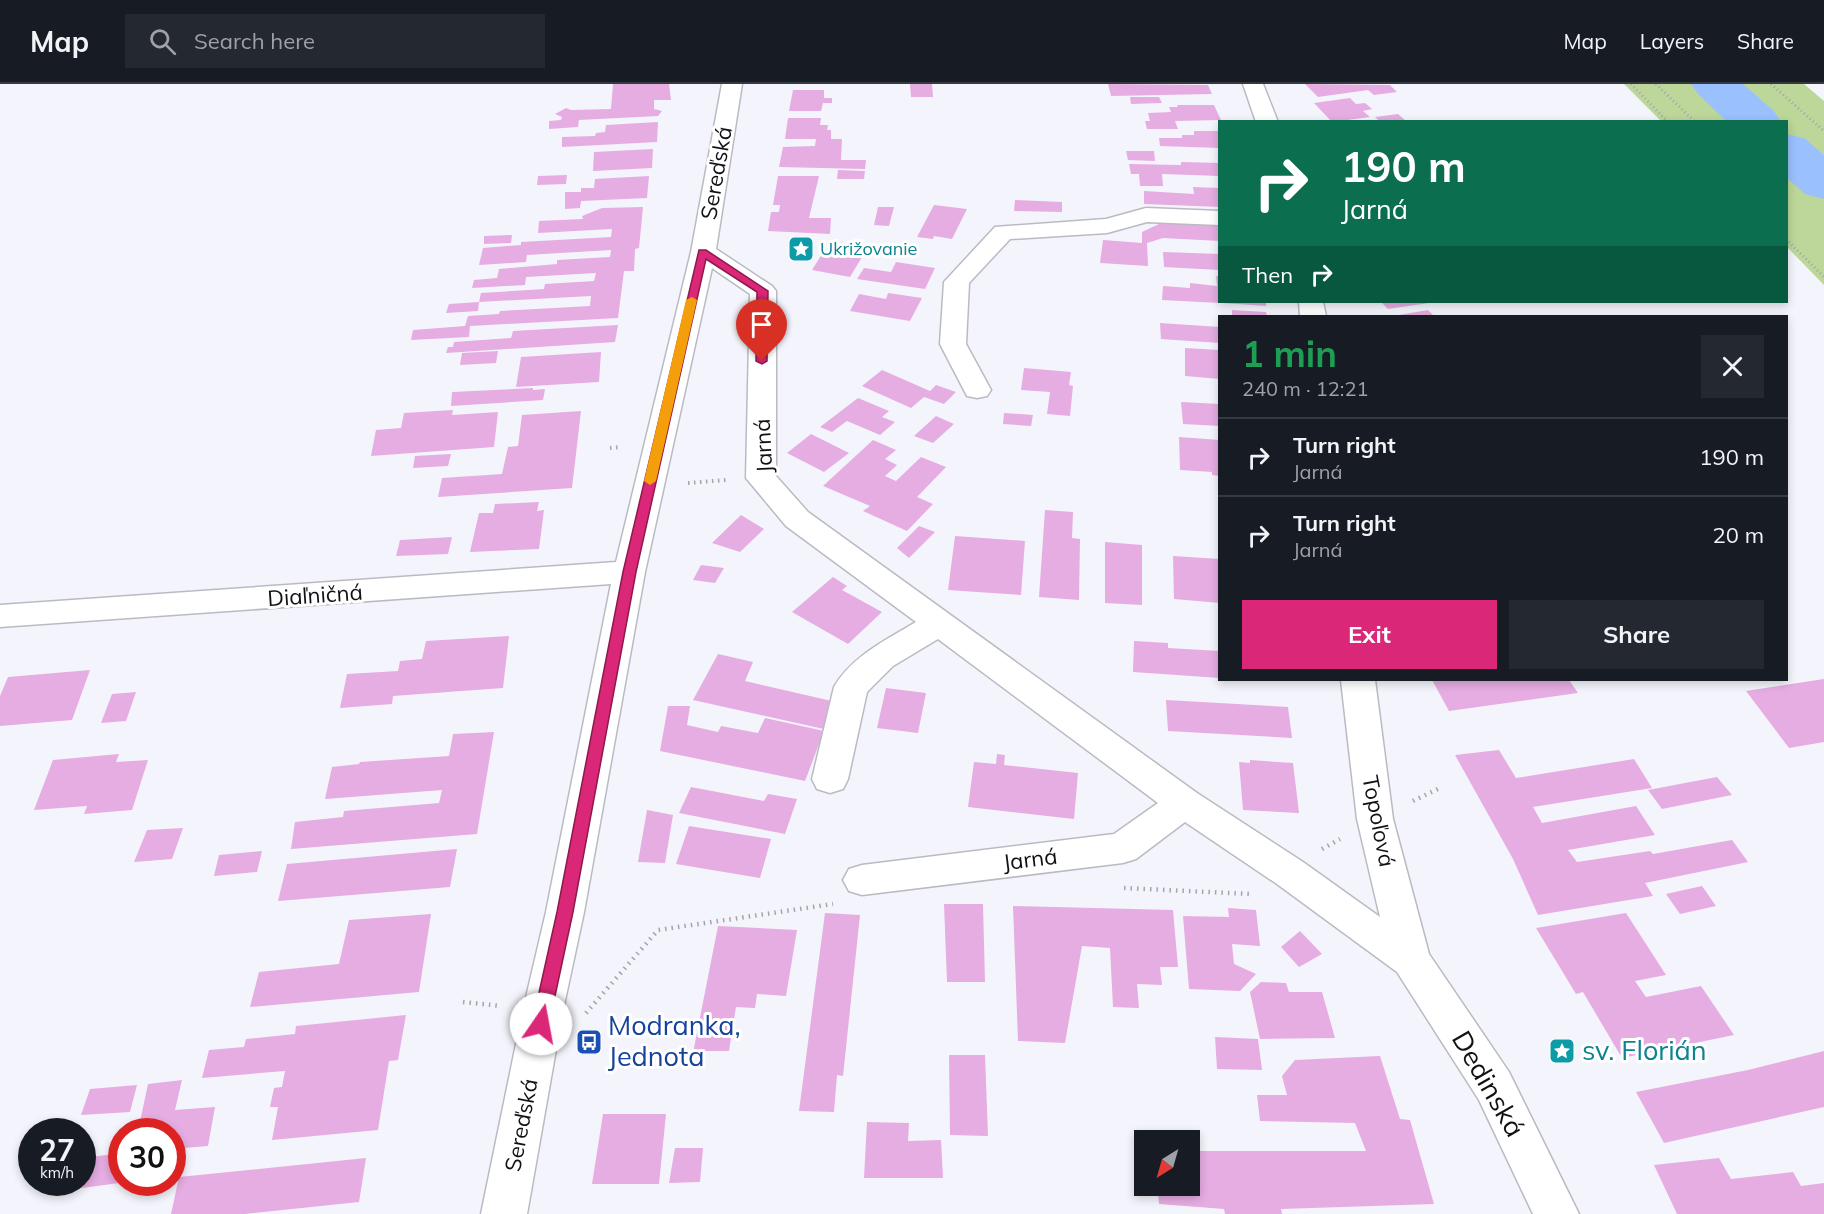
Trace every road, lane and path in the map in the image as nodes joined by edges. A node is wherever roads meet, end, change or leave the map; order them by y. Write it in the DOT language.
graph roads {
  1 [pos="732,84"];
  2 [pos="1253,84"];
  3 [pos="1631,84"];
  4 [pos="1656,84"];
  5 [pos="1771,84"];
  6 [pos="1266,120"];
  7 [pos="1666,120"];
  8 [pos="1693,120"];
  9 [pos="1824,131"];
  10 [pos="1218,218"];
  11 [pos="1788,241"];
  12 [pos="703,252"];
  13 [pos="1824,277"];
  14 [pos="977,390"];
  15 [pos="629,572"];
  16 [pos="0,616"];
  17 [pos="940,624"];
  18 [pos="1358,681"];
  19 [pos="830,779"];
  20 [pos="1184,803"];
  21 [pos="862,880"];
  22 [pos="1411,960"];
  23 [pos="463,1002"];
  24 [pos="510,1007"];
  25 [pos="504,1214"];
  26 [pos="1556,1214"];
  1 -- 12 [label="street, Sereďská"];
  2 -- 6 [label="street"];
  3 -- 7 [label="path"];
  4 -- 8 [label="path"];
  5 -- 9 [label="path"];
  10 -- 14 [label="street"];
  11 -- 13 [label="path"];
  12 -- 15 [label="street, Sereďská"];
  12 -- 17 [label="street, Jarná"];
  15 -- 16 [label="street, Diaľničná"];
  15 -- 25 [label="street, Sereďská"];
  17 -- 19 [label="street"];
  17 -- 20 [label="street, Jarná"];
  18 -- 22 [label="street, Topoľová"];
  20 -- 21 [label="street, Jarná"];
  20 -- 22 [label="street, Jarná"];
  22 -- 26 [label="street, Dedinská"];
  23 -- 24 [label="path"];
}
